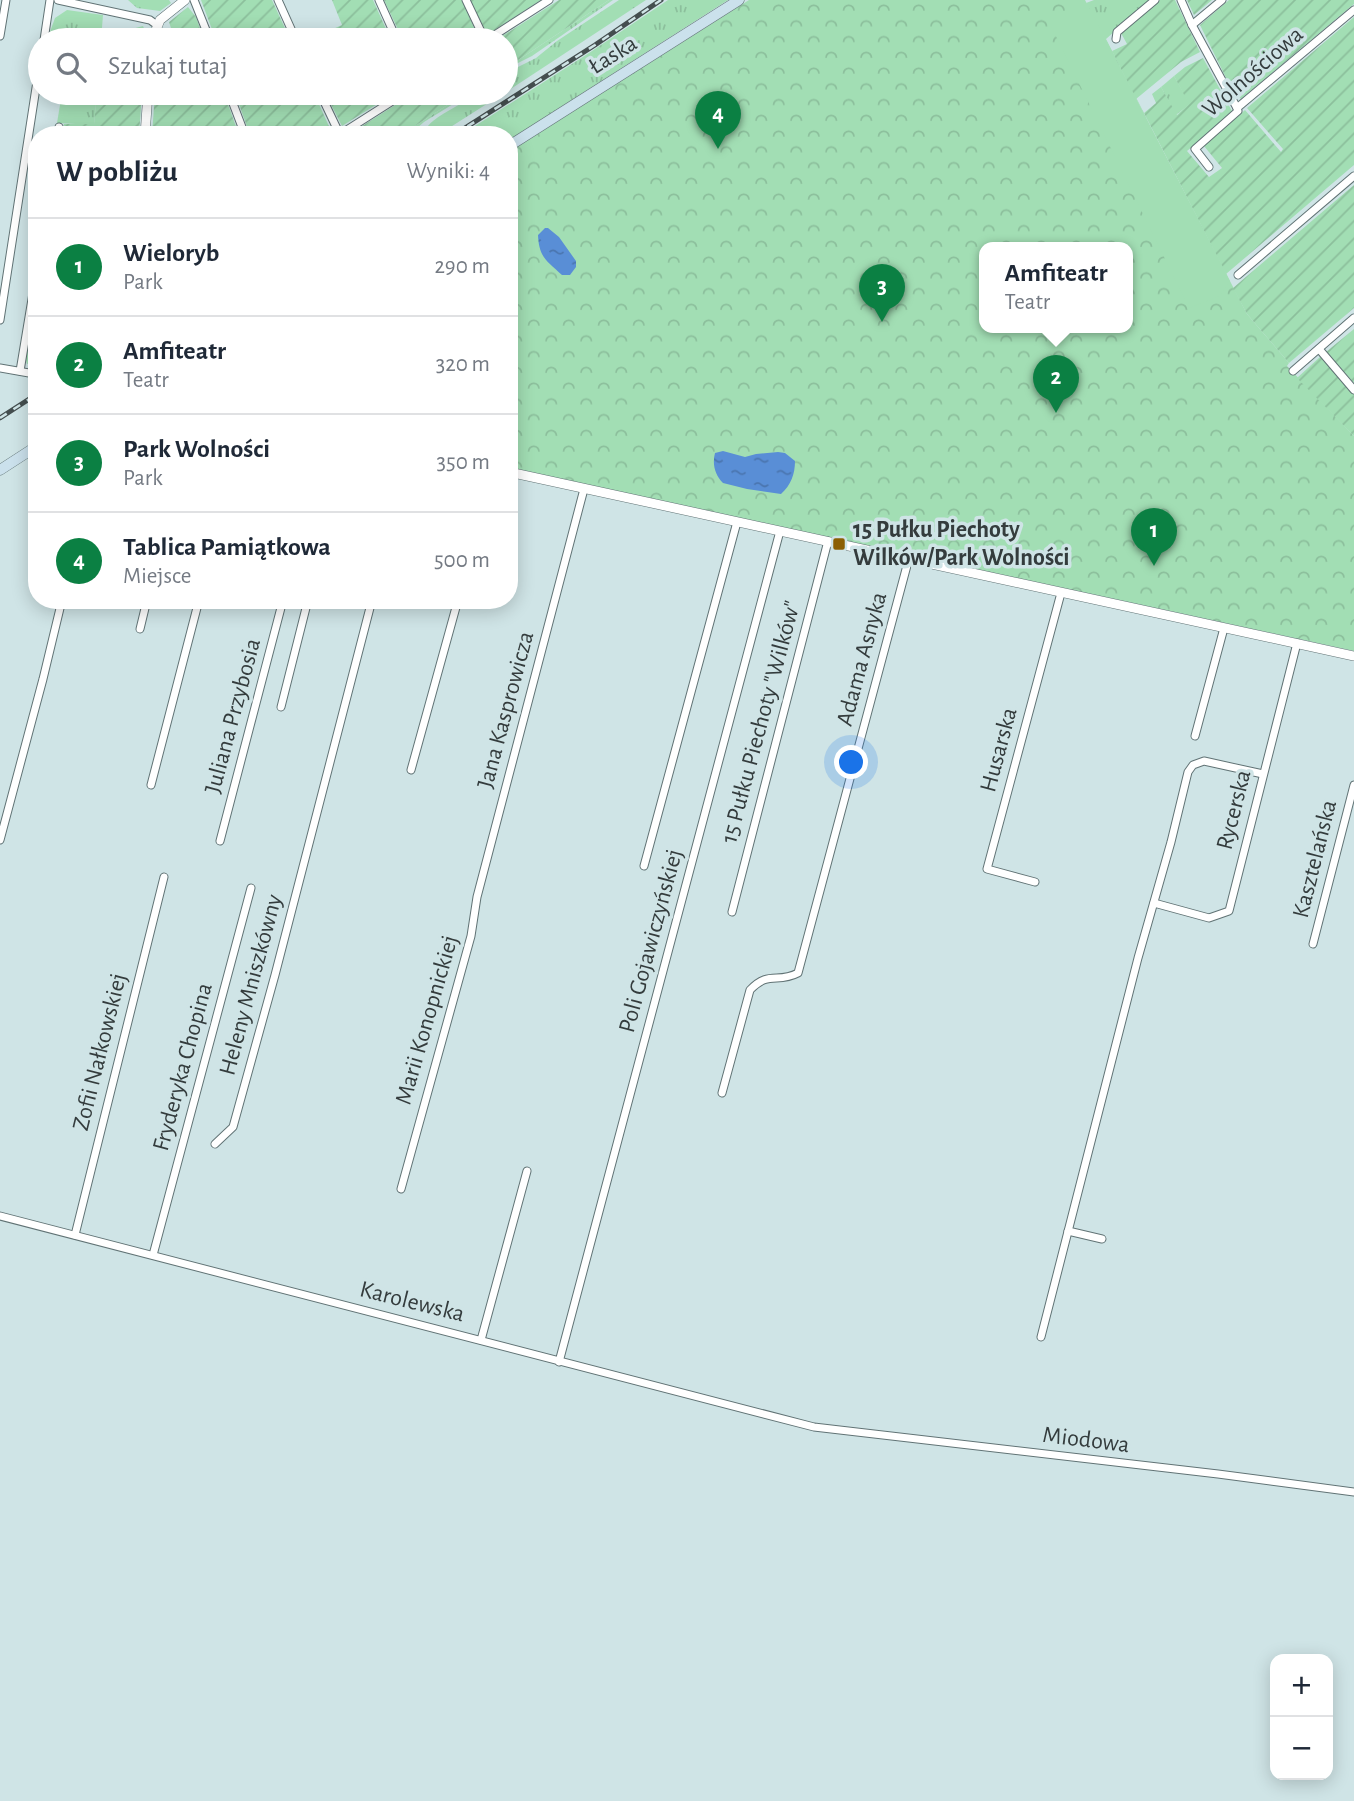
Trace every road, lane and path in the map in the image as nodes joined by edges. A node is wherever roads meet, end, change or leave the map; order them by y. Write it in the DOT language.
graph roads {
  1 [pos="6,0"];
  2 [pos="50,0"];
  3 [pos="58,0"];
  4 [pos="185,0"];
  5 [pos="194,0"];
  6 [pos="278,0"];
  7 [pos="379,0"];
  8 [pos="466,0"];
  9 [pos="549,0"];
  10 [pos="739,0"];
  11 [pos="1155,0"];
  12 [pos="1181,0"];
  13 [pos="1222,0"];
  14 [pos="1354,10"];
  15 [pos="157,25"];
  16 [pos="1192,25"];
  17 [pos="46,28"];
  18 [pos="156,28"];
  19 [pos="205,28"];
  20 [pos="291,28"];
  21 [pos="392,28"];
  22 [pos="480,28"];
  23 [pos="505,28"];
  24 [pos="0,36"];
  25 [pos="1116,39"];
  26 [pos="33,105"];
  27 [pos="147,105"];
  28 [pos="234,105"];
  29 [pos="326,105"];
  30 [pos="386,105"];
  31 [pos="1237,108"];
  32 [pos="30,126"];
  33 [pos="146,126"];
  34 [pos="242,126"];
  35 [pos="336,126"];
  36 [pos="354,126"];
  37 [pos="28,139"];
  38 [pos="518,140"];
  39 [pos="1209,167"];
  40 [pos="1354,176"];
  41 [pos="1238,275"];
  42 [pos="1354,318"];
  43 [pos="0,320"];
  44 [pos="28,340"];
  45 [pos="1319,349"];
  46 [pos="0,368"];
  47 [pos="28,371"];
  48 [pos="1293,371"];
  49 [pos="24,372"];
  50 [pos="28,374"];
  51 [pos="1354,390"];
  52 [pos="28,452"];
  53 [pos="0,470"];
  54 [pos="518,474"];
  55 [pos="584,489"];
  56 [pos="737,522"];
  57 [pos="780,531"];
  58 [pos="828,541"];
  59 [pos="909,558"];
  60 [pos="1061,593"];
  61 [pos="60,609"];
  62 [pos="145,609"];
  63 [pos="197,609"];
  64 [pos="281,609"];
  65 [pos="306,609"];
  66 [pos="370,609"];
  67 [pos="456,609"];
  68 [pos="1224,628"];
  69 [pos="140,629"];
  70 [pos="1297,643"];
  71 [pos="1354,656"];
  72 [pos="281,706"];
  73 [pos="1195,736"];
  74 [pos="411,770"];
  75 [pos="1263,774"];
  76 [pos="151,785"];
  77 [pos="1354,785"];
  78 [pos="0,840"];
  79 [pos="220,841"];
  80 [pos="487,860"];
  81 [pos="644,866"];
  82 [pos="164,877"];
  83 [pos="1035,882"];
  84 [pos="251,888"];
  85 [pos="1154,903"];
  86 [pos="732,912"];
  87 [pos="1313,944"];
  88 [pos="722,1093"];
  89 [pos="215,1144"];
  90 [pos="527,1171"];
  91 [pos="401,1189"];
  92 [pos="0,1216"];
  93 [pos="1068,1231"];
  94 [pos="75,1236"];
  95 [pos="1102,1239"];
  96 [pos="152,1255"];
  97 [pos="1041,1337"];
  98 [pos="481,1340"];
  99 [pos="559,1362"];
  100 [pos="814,1427"];
  101 [pos="1354,1492"];
  1 -- 24 [label="street"];
  2 -- 17 [label="street"];
  3 -- 15 [label="street"];
  4 -- 15 [label="street"];
  5 -- 19 [label="street"];
  6 -- 20 [label="street"];
  7 -- 21 [label="street"];
  8 -- 22 [label="street"];
  9 -- 23 [label="street"];
  10 -- 38 [label="main road, Łaska"];
  11 -- 25 [label="street"];
  12 -- 16 [label="street"];
  13 -- 16 [label="street"];
  14 -- 31 [label="street, Wolnościowa"];
  15 -- 18 [label="street"];
  16 -- 31 [label="street"];
  26 -- 32 [label="street"];
  27 -- 33 [label="street"];
  28 -- 34 [label="street"];
  29 -- 35 [label="street"];
  30 -- 36 [label="street"];
  31 -- 39 [label="street, Wolnościowa"];
  37 -- 43 [label="street"];
  40 -- 41 [label="street"];
  42 -- 45 [label="street"];
  44 -- 49 [label="street"];
  45 -- 48 [label="street"];
  45 -- 51 [label="street"];
  46 -- 49 [label="street"];
  47 -- 49 [label="street"];
  49 -- 50 [label="street"];
  52 -- 53 [label="main road"];
  54 -- 55 [label="street"];
  55 -- 56 [label="street"];
  55 -- 80 [label="street, Jana Kasprowicza"];
  56 -- 57 [label="street"];
  56 -- 81 [label="street"];
  57 -- 58 [label="street"];
  57 -- 99 [label="street, Poli Gojawiczyńskiej"];
  58 -- 59 [label="street"];
  58 -- 86 [label="street, 15 Pułku Piechoty \"Wilków\""];
  59 -- 60 [label="street"];
  59 -- 88 [label="street, Adama Asnyka"];
  60 -- 68 [label="street"];
  60 -- 83 [label="street, Husarska"];
  61 -- 78 [label="street"];
  62 -- 69 [label="street"];
  63 -- 76 [label="street"];
  64 -- 79 [label="street, Juliana Przybosia"];
  65 -- 72 [label="street"];
  66 -- 89 [label="street, Heleny Mniszkówny"];
  67 -- 74 [label="street"];
  68 -- 70 [label="street"];
  68 -- 73 [label="street"];
  70 -- 71 [label="street"];
  70 -- 75 [label="street, Rycerska"];
  75 -- 85 [label="street"];
  75 -- 85 [label="street, Rycerska"];
  77 -- 87 [label="street, Kasztelańska"];
  80 -- 91 [label="street, Marii Konopnickiej"];
  82 -- 94 [label="street, Zofii Nałkowskiej"];
  84 -- 96 [label="street, Fryderyka Chopina"];
  85 -- 93 [label="street"];
  90 -- 98 [label="street"];
  92 -- 94 [label="street, Karolewska"];
  93 -- 95 [label="street"];
  93 -- 97 [label="street"];
  94 -- 96 [label="street, Karolewska"];
  96 -- 98 [label="street, Karolewska"];
  98 -- 99 [label="street, Karolewska"];
  99 -- 100 [label="street, Karolewska"];
  100 -- 101 [label="street, Miodowa"];
}
